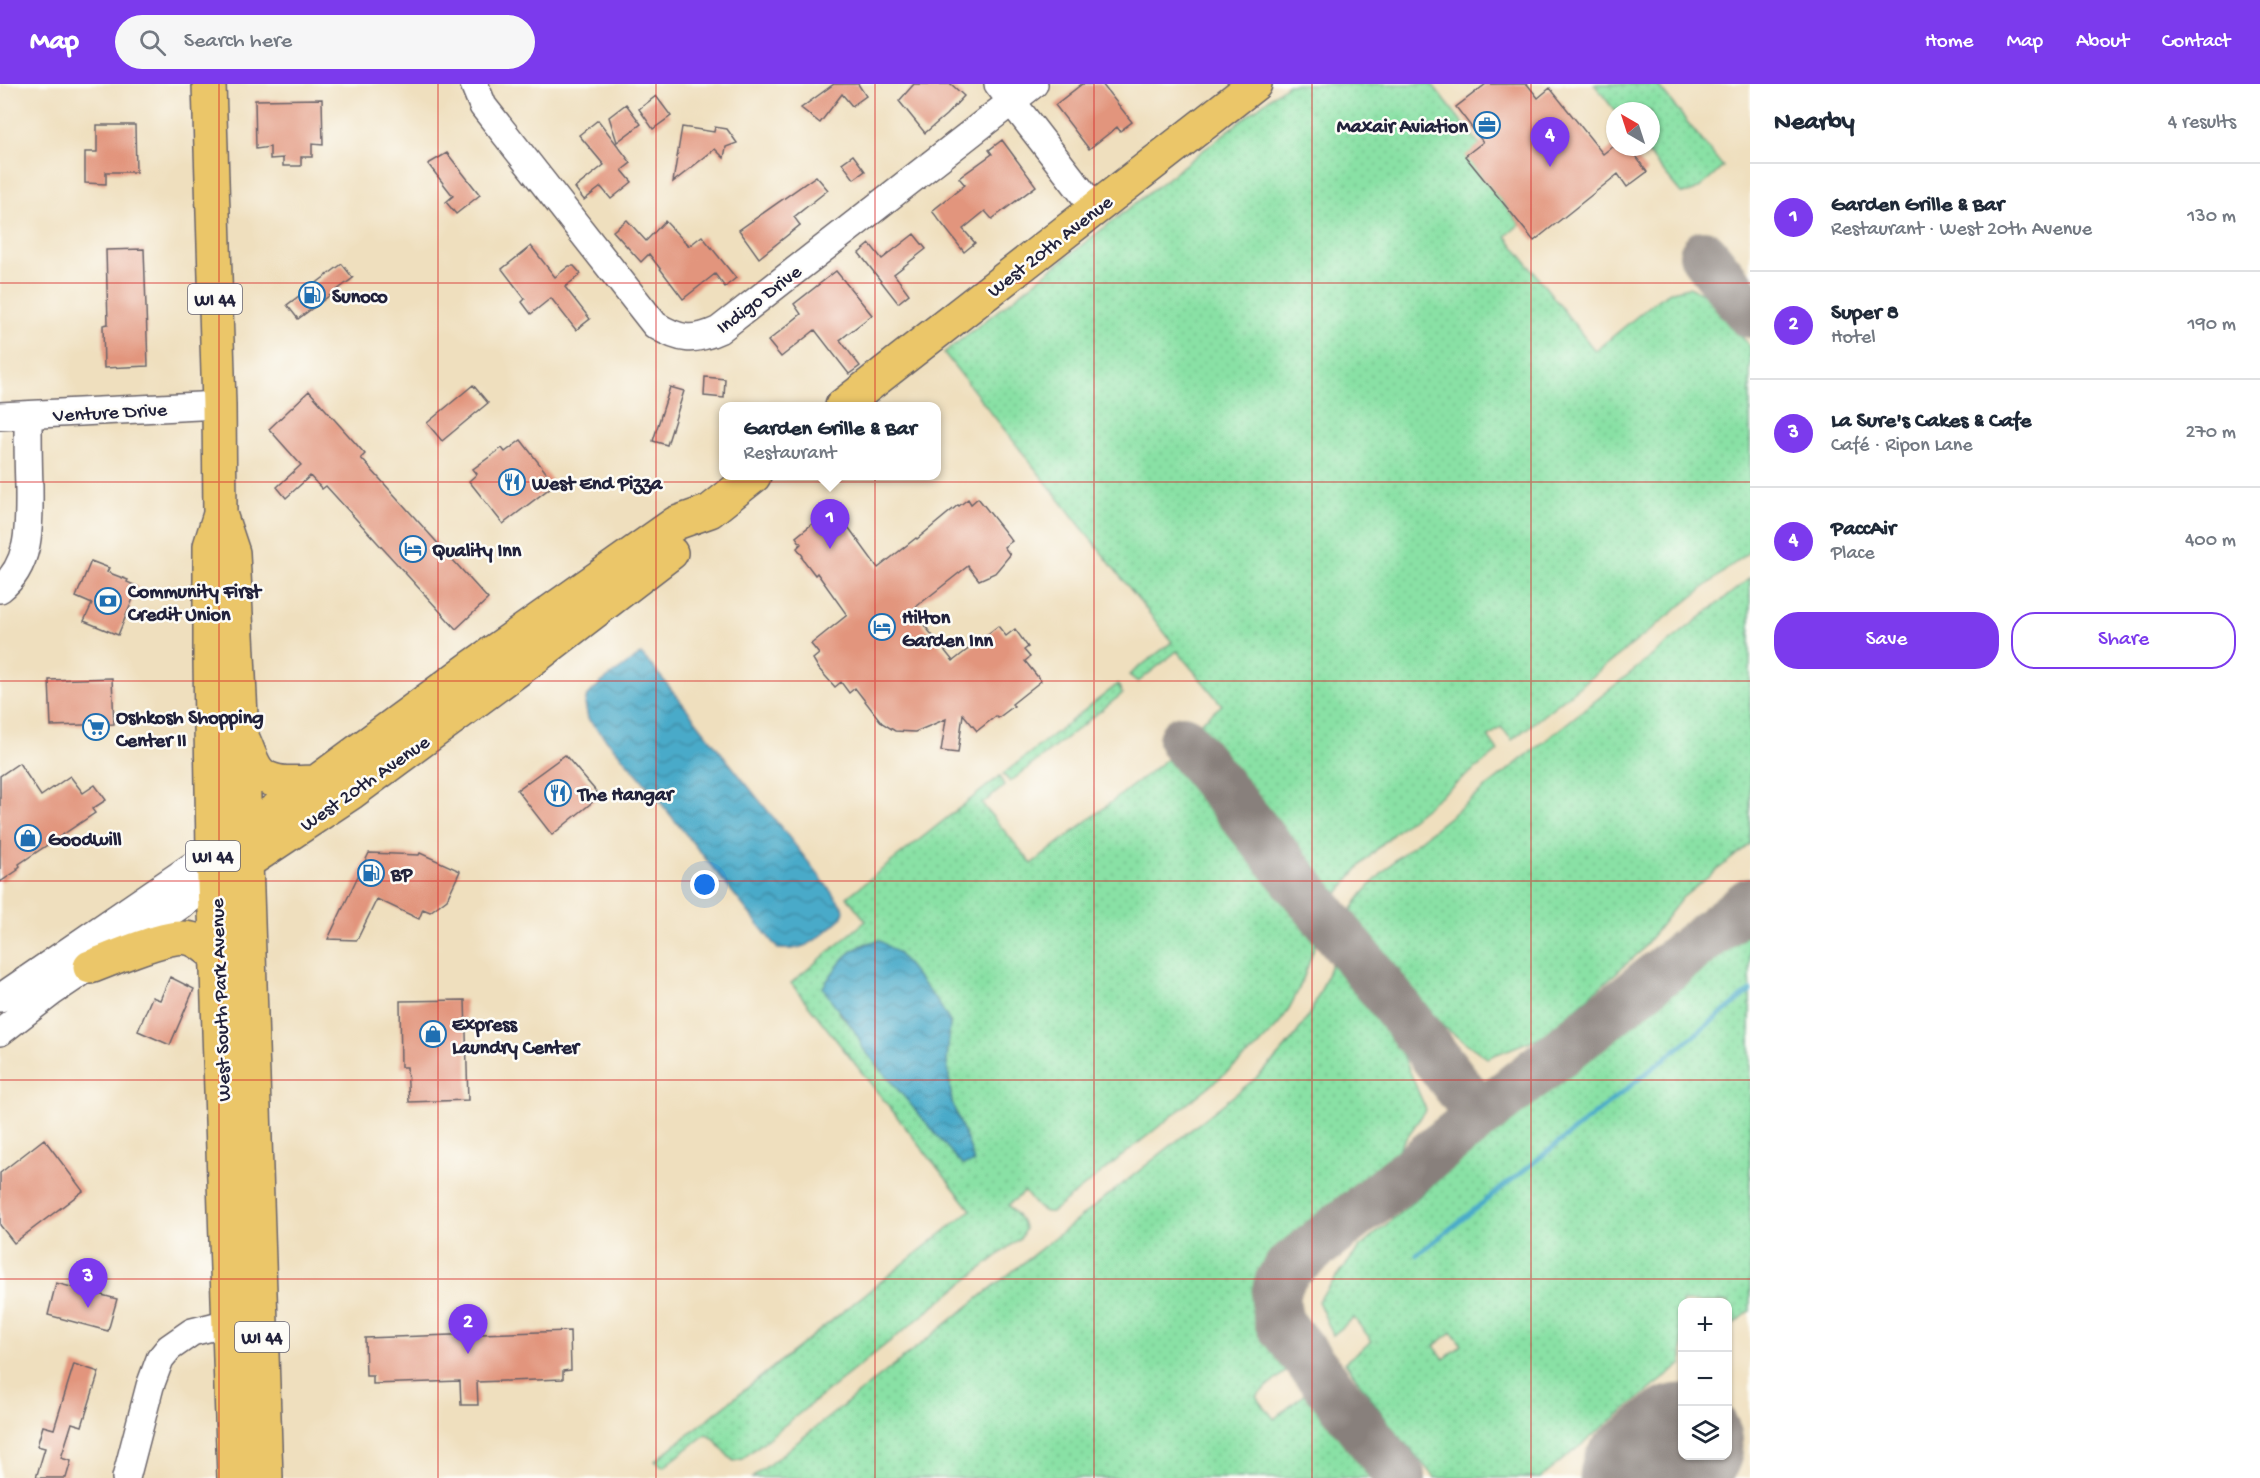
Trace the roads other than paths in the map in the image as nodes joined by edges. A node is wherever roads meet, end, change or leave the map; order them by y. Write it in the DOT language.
graph roads {
  1 [pos="208,84"];
  2 [pos="474,84"];
  3 [pos="1034,84"];
  4 [pos="1255,84"];
  5 [pos="1005,92"];
  6 [pos="1095,209"];
  7 [pos="847,402"];
  8 [pos="219,405"];
  9 [pos="0,416"];
  10 [pos="28,416"];
  11 [pos="749,480"];
  12 [pos="710,511"];
  13 [pos="220,514"];
  14 [pos="0,589"];
  15 [pos="242,737"];
  16 [pos="316,782"];
  17 [pos="245,831"];
  18 [pos="247,863"];
  19 [pos="214,867"];
  20 [pos="218,957"];
  21 [pos="90,967"];
  22 [pos="0,998"];
  23 [pos="0,1032"];
  24 [pos="261,1315"];
  25 [pos="230,1321"];
  26 [pos="126,1478"];
  27 [pos="234,1478"];
  28 [pos="266,1478"];
  1 -- 8 [label="main road, West South Park Avenue / WI 44"];
  2 -- 5 [label="street, Indigo Drive"];
  3 -- 5 [label="street, Indigo Drive"];
  4 -- 6 [label="main road, West 20th Avenue"];
  5 -- 6 [label="street"];
  6 -- 7 [label="main road, West 20th Avenue"];
  8 -- 10 [label="street, Venture Drive"];
  8 -- 13 [label="main road, West South Park Avenue / WI 44"];
  9 -- 10 [label="street, Venture Drive"];
  10 -- 14 [label="street"];
  11 -- 12 [label="main road, West 20th Avenue"];
  12 -- 16 [label="main road, West 20th Avenue"];
  12 -- 18 [label="main road, West 20th Avenue"];
  13 -- 15 [label="main road, West South Park Avenue / WI 44"];
  13 -- 19 [label="main road, West South Park Avenue / WI 44"];
  15 -- 16 [label="main road"];
  15 -- 17 [label="main road, West South Park Avenue / WI 44"];
  16 -- 17 [label="main road, West 20th Avenue"];
  17 -- 18 [label="main road, West South Park Avenue / WI 44"];
  17 -- 19 [label="main road, West 20th Avenue"];
  18 -- 19 [label="main road, West 20th Avenue"];
  18 -- 24 [label="main road, West South Park Avenue / WI 44"];
  19 -- 20 [label="main road, West South Park Avenue / WI 44"];
  19 -- 21 [label="street, West 20th Avenue"];
  19 -- 22 [label="street, West 20th Avenue"];
  20 -- 21 [label="main road"];
  20 -- 25 [label="main road, West South Park Avenue / WI 44"];
  21 -- 23 [label="street, West 20th Avenue"];
  24 -- 25 [label="street"];
  24 -- 28 [label="main road, WI 44"];
  25 -- 26 [label="street"];
  25 -- 27 [label="main road, WI 44"];
}
